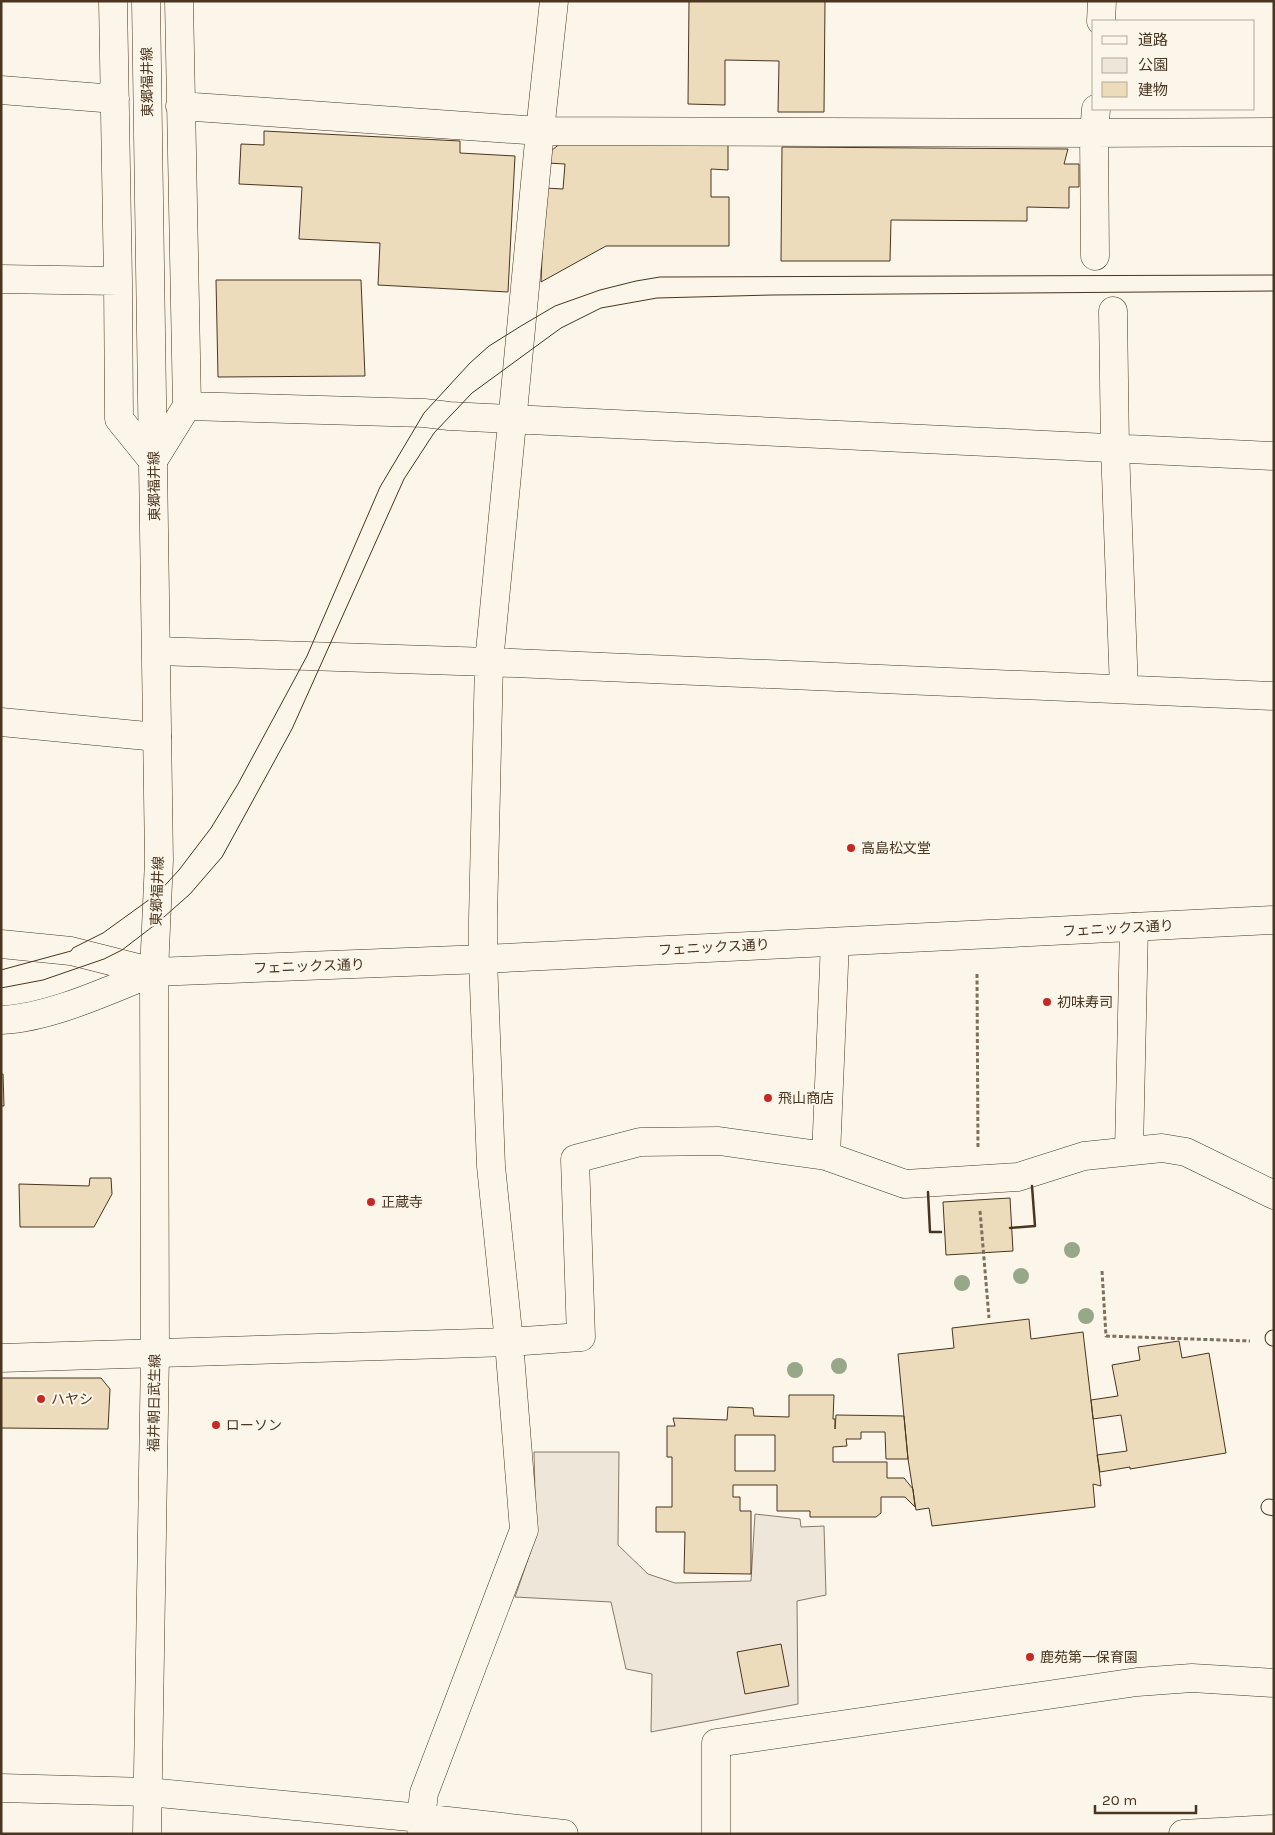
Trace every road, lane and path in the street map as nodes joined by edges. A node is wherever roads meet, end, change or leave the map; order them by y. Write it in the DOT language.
graph roads {
  1 [pos="113,1"];
  2 [pos="146,1"];
  3 [pos="179,1"];
  4 [pos="554,1"];
  5 [pos="1102,1"];
  6 [pos="1101,20"];
  7 [pos="1,90"];
  8 [pos="115,99"];
  9 [pos="180,106"];
  10 [pos="1095,121"];
  11 [pos="540,130"];
  12 [pos="1274,132"];
  13 [pos="1095,256"];
  14 [pos="1,279"];
  15 [pos="118,282"];
  16 [pos="1113,311"];
  17 [pos="187,406"];
  18 [pos="512,419"];
  19 [pos="1115,448"];
  20 [pos="1274,456"];
  21 [pos="153,462"];
  22 [pos="157,651"];
  23 [pos="489,662"];
  24 [pos="1124,689"];
  25 [pos="1274,696"];
  26 [pos="1,722"];
  27 [pos="157,737"];
  28 [pos="1274,920"];
  29 [pos="1134,927"];
  30 [pos="835,942"];
  31 [pos="1,944"];
  32 [pos="483,959"];
  33 [pos="154,972"];
  34 [pos="977,974"];
  35 [pos="1,1020"];
  36 [pos="1129,1151"];
  37 [pos="826,1156"];
  38 [pos="978,1158"];
  39 [pos="1274,1195"];
  40 [pos="979,1202"];
  41 [pos="1102,1271"];
  42 [pos="989,1318"];
  43 [pos="1273,1338"];
  44 [pos="509,1342"];
  45 [pos="155,1352"];
  46 [pos="1,1358"];
  47 [pos="1274,1683"];
  48 [pos="1,1788"];
  49 [pos="148,1792"];
  50 [pos="421,1826"];
  51 [pos="1274,1829"];
  52 [pos="147,1834"];
  53 [pos="564,1834"];
  54 [pos="716,1834"];
  55 [pos="1183,1834"];
  1 -- 8 [label="street"];
  2 -- 21 [label="street, 東郷福井線"];
  3 -- 9 [label="street"];
  4 -- 11 [label="street"];
  5 -- 6 [label="street"];
  7 -- 8 [label="street"];
  8 -- 15 [label="street"];
  9 -- 11 [label="street"];
  9 -- 17 [label="street"];
  10 -- 11 [label="street"];
  10 -- 12 [label="street"];
  10 -- 13 [label="street"];
  11 -- 18 [label="street"];
  14 -- 15 [label="street"];
  15 -- 21 [label="street"];
  16 -- 19 [label="street"];
  17 -- 18 [label="street"];
  17 -- 21 [label="street"];
  18 -- 19 [label="street"];
  18 -- 23 [label="street"];
  19 -- 20 [label="street"];
  19 -- 24 [label="street"];
  21 -- 22 [label="street, 東郷福井線"];
  22 -- 23 [label="street"];
  22 -- 27 [label="street, 東郷福井線"];
  23 -- 24 [label="street"];
  23 -- 32 [label="street"];
  24 -- 25 [label="street"];
  26 -- 27 [label="street"];
  27 -- 33 [label="street, 東郷福井線"];
  28 -- 29 [label="street, フェニックス通り"];
  29 -- 30 [label="street, フェニックス通り"];
  29 -- 36 [label="street"];
  30 -- 32 [label="street, フェニックス通り"];
  30 -- 37 [label="street"];
  31 -- 33 [label="street, フェニックス通り"];
  32 -- 33 [label="street, フェニックス通り"];
  32 -- 44 [label="street"];
  33 -- 35 [label="street, フェニックス通り"];
  33 -- 45 [label="street, 福井朝日武生線"];
  34 -- 38 [label="path"];
  36 -- 37 [label="street"];
  36 -- 39 [label="street"];
  37 -- 44 [label="street"];
  40 -- 42 [label="path"];
  41 -- 43 [label="path"];
  44 -- 45 [label="street"];
  44 -- 50 [label="street"];
  45 -- 46 [label="street"];
  45 -- 49 [label="street, 福井朝日武生線"];
  47 -- 54 [label="street"];
  48 -- 49 [label="street"];
  49 -- 50 [label="street"];
  49 -- 52 [label="street, 福井朝日武生線"];
  50 -- 53 [label="street"];
  51 -- 55 [label="street"];
}
